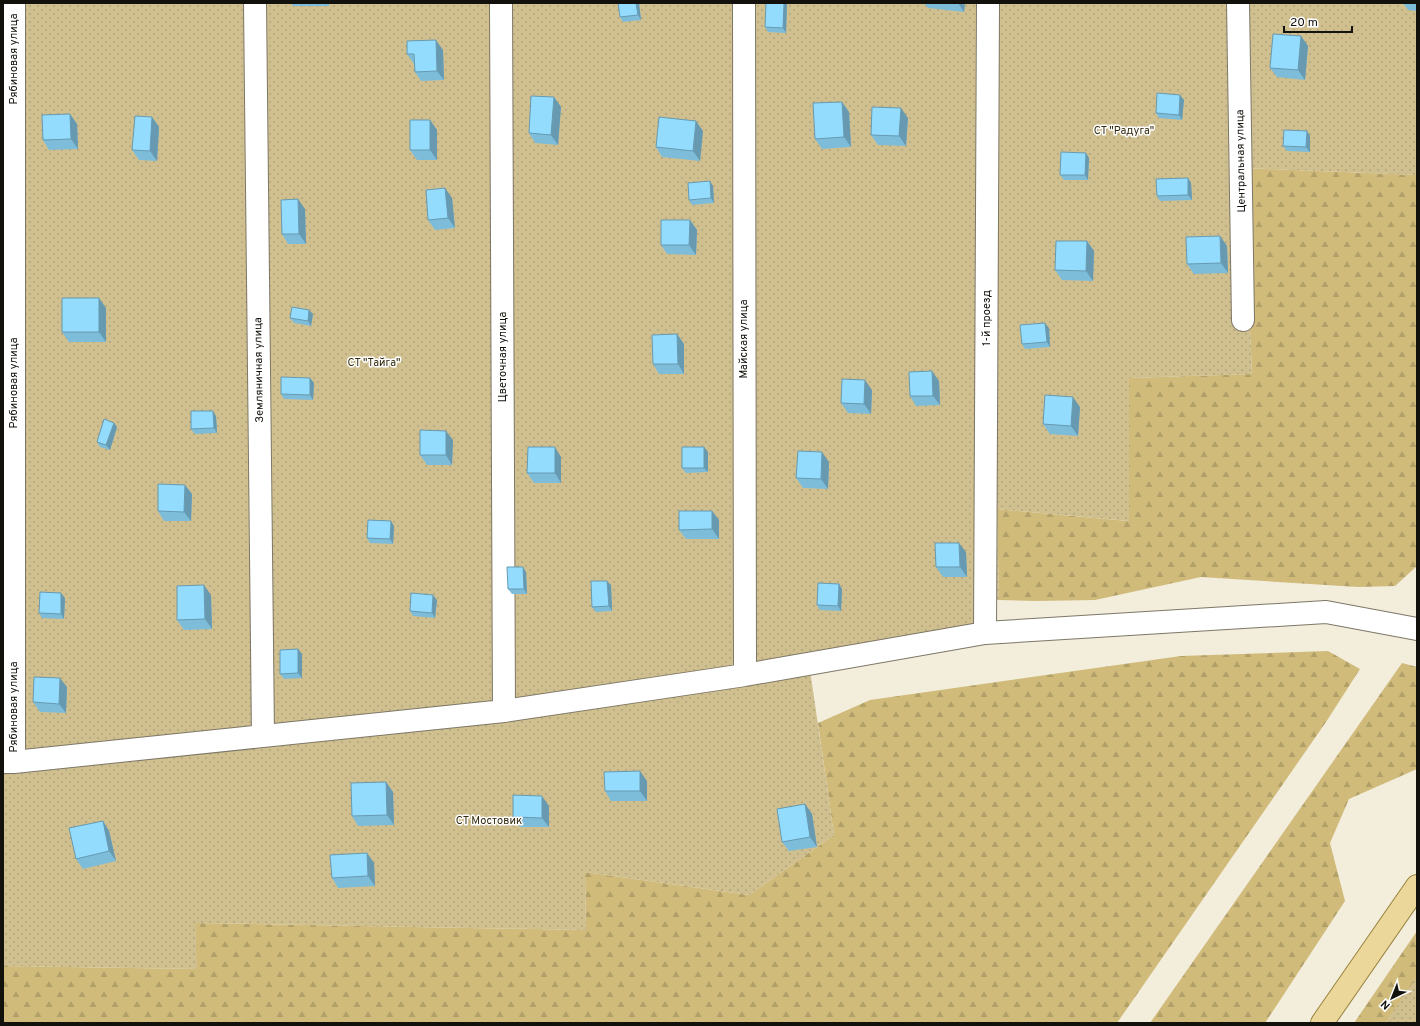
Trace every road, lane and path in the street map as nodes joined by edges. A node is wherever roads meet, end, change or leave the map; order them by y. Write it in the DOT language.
graph roads {
  1 [pos="14,3"];
  2 [pos="254,3"];
  3 [pos="501,3"];
  4 [pos="744,3"];
  5 [pos="988,3"];
  6 [pos="1238,3"];
  7 [pos="1244,320"];
  8 [pos="1417,629"];
  9 [pos="985,632"];
  10 [pos="745,675"];
  11 [pos="504,711"];
  12 [pos="263,736"];
  13 [pos="7,766"];
  14 [pos="1417,886"];
  15 [pos="1322,1023"];
  1 -- 13 [label="street, Рябиновая улица"];
  2 -- 12 [label="street, Земляничная улица"];
  3 -- 11 [label="street, Цветочная улица"];
  4 -- 10 [label="street, Майская улица"];
  5 -- 9 [label="street, 1-й проезд"];
  6 -- 7 [label="street, Центральная улица"];
  8 -- 9 [label="street"];
  9 -- 10 [label="street"];
  10 -- 11 [label="street"];
  11 -- 12 [label="street"];
  12 -- 13 [label="street"];
  14 -- 15 [label="main road"];
}
